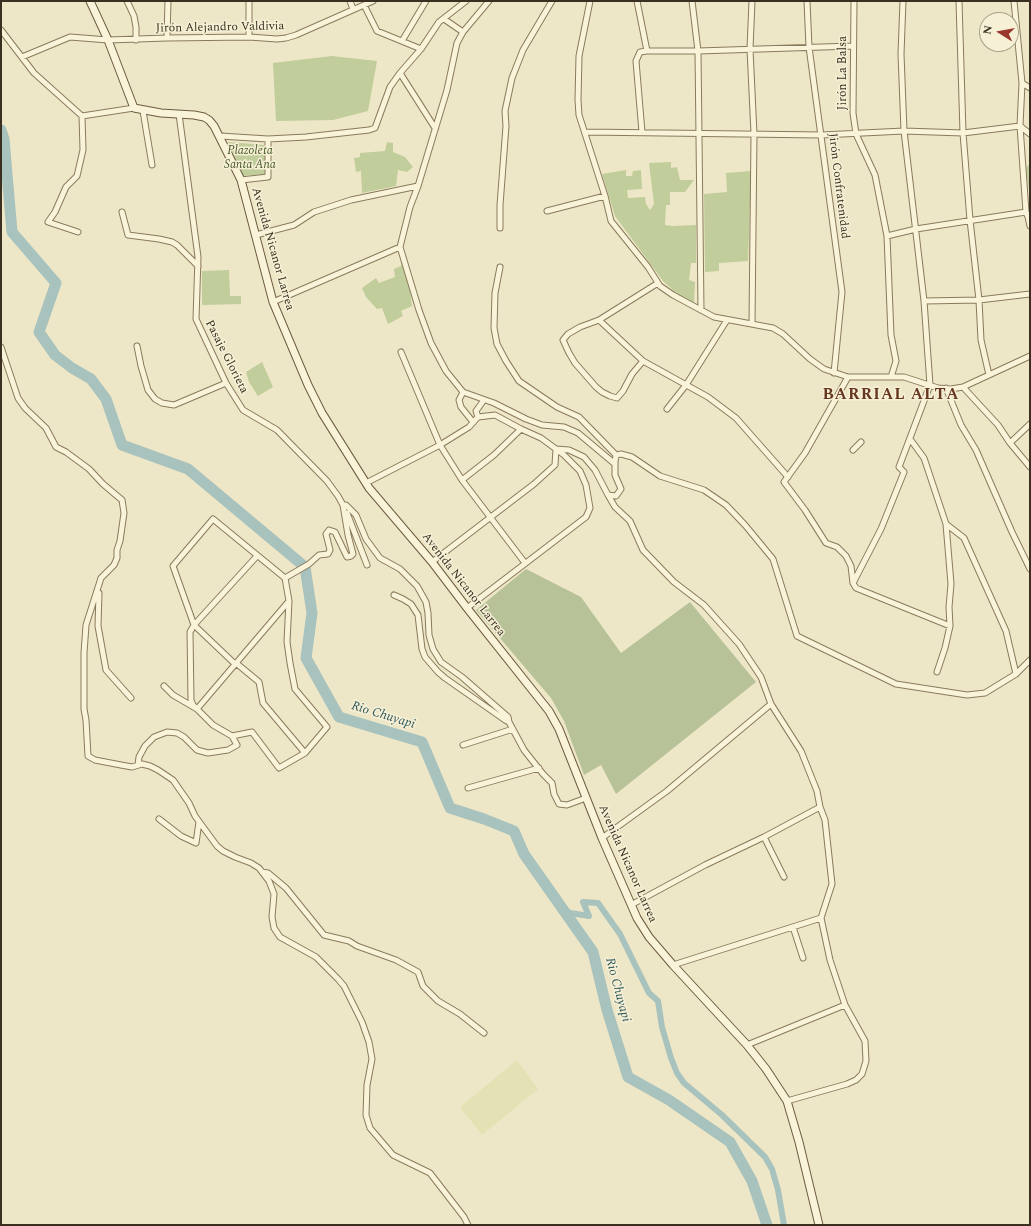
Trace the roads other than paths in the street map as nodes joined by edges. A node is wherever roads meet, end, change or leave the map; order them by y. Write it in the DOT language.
graph roads {
  1 [pos="90,1"];
  2 [pos="127,1"];
  3 [pos="168,1"];
  4 [pos="248,1"];
  5 [pos="350,1"];
  6 [pos="373,1"];
  7 [pos="426,1"];
  8 [pos="466,1"];
  9 [pos="489,1"];
  10 [pos="552,1"];
  11 [pos="590,1"];
  12 [pos="637,1"];
  13 [pos="692,1"];
  14 [pos="752,1"];
  15 [pos="808,1"];
  16 [pos="854,1"];
  17 [pos="903,1"];
  18 [pos="959,1"];
  19 [pos="1014,1"];
  20 [pos="364,5"];
  21 [pos="353,9"];
  22 [pos="444,19"];
  23 [pos="1,30"];
  24 [pos="463,32"];
  25 [pos="249,37"];
  26 [pos="168,38"];
  27 [pos="108,40"];
  28 [pos="136,40"];
  29 [pos="402,41"];
  30 [pos="854,46"];
  31 [pos="809,47"];
  32 [pos="421,49"];
  33 [pos="750,49"];
  34 [pos="648,51"];
  35 [pos="698,51"];
  36 [pos="22,57"];
  37 [pos="400,74"];
  38 [pos="1022,82"];
  39 [pos="1030,88"];
  40 [pos="134,108"];
  41 [pos="143,110"];
  42 [pos="179,114"];
  43 [pos="82,116"];
  44 [pos="1020,126"];
  45 [pos="435,128"];
  46 [pos="585,132"];
  47 [pos="642,132"];
  48 [pos="904,132"];
  49 [pos="963,133"];
  50 [pos="699,134"];
  51 [pos="754,134"];
  52 [pos="856,134"];
  53 [pos="1030,134"];
  54 [pos="822,135"];
  55 [pos="220,136"];
  56 [pos="268,139"];
  57 [pos="152,165"];
  58 [pos="241,180"];
  59 [pos="418,186"];
  60 [pos="605,196"];
  61 [pos="547,211"];
  62 [pos="122,212"];
  63 [pos="1026,212"];
  64 [pos="970,220"];
  65 [pos="1030,223"];
  66 [pos="500,228"];
  67 [pos="916,229"];
  68 [pos="78,232"];
  69 [pos="256,235"];
  70 [pos="887,236"];
  71 [pos="400,247"];
  72 [pos="198,266"];
  73 [pos="500,267"];
  74 [pos="658,283"];
  75 [pos="1030,294"];
  76 [pos="979,300"];
  77 [pos="924,301"];
  78 [pos="273,302"];
  79 [pos="701,310"];
  80 [pos="599,320"];
  81 [pos="727,320"];
  82 [pos="752,324"];
  83 [pos="137,346"];
  84 [pos="1,347"];
  85 [pos="401,352"];
  86 [pos="1029,358"];
  87 [pos="643,362"];
  88 [pos="834,373"];
  89 [pos="989,375"];
  90 [pos="848,376"];
  91 [pos="891,377"];
  92 [pos="226,383"];
  93 [pos="686,385"];
  94 [pos="930,385"];
  95 [pos="963,386"];
  96 [pos="946,388"];
  97 [pos="463,392"];
  98 [pos="484,400"];
  99 [pos="667,409"];
  100 [pos="478,416"];
  101 [pos="473,422"];
  102 [pos="1030,424"];
  103 [pos="521,430"];
  104 [pos="910,439"];
  105 [pos="861,442"];
  106 [pos="1010,443"];
  107 [pos="440,445"];
  108 [pos="556,449"];
  109 [pos="853,450"];
  110 [pos="616,455"];
  111 [pos="615,464"];
  112 [pos="1030,467"];
  113 [pos="788,477"];
  114 [pos="462,480"];
  115 [pos="366,483"];
  116 [pos="608,495"];
  117 [pos="343,505"];
  118 [pos="489,518"];
  119 [pos="946,524"];
  120 [pos="257,556"];
  121 [pos="432,562"];
  122 [pos="525,563"];
  123 [pos="367,565"];
  124 [pos="1030,569"];
  125 [pos="285,578"];
  126 [pos="853,583"];
  127 [pos="99,586"];
  128 [pos="394,595"];
  129 [pos="289,601"];
  130 [pos="467,608"];
  131 [pos="194,626"];
  132 [pos="950,626"];
  133 [pos="1030,660"];
  134 [pos="235,664"];
  135 [pos="937,672"];
  136 [pos="1016,674"];
  137 [pos="164,686"];
  138 [pos="131,698"];
  139 [pos="771,704"];
  140 [pos="197,709"];
  141 [pos="509,722"];
  142 [pos="513,729"];
  143 [pos="232,736"];
  144 [pos="463,745"];
  145 [pos="304,753"];
  146 [pos="138,765"];
  147 [pos="538,768"];
  148 [pos="468,788"];
  149 [pos="586,798"];
  150 [pos="820,807"];
  151 [pos="159,819"];
  152 [pos="199,822"];
  153 [pos="764,837"];
  154 [pos="602,838"];
  155 [pos="262,872"];
  156 [pos="784,877"];
  157 [pos="632,905"];
  158 [pos="821,918"];
  159 [pos="793,928"];
  160 [pos="803,958"];
  161 [pos="672,965"];
  162 [pos="845,1005"];
  163 [pos="484,1033"];
  164 [pos="747,1045"];
  165 [pos="787,1102"];
  166 [pos="468,1225"];
  167 [pos="819,1225"];
  1 -- 27 [label="main road"];
  2 -- 28 [label="street"];
  3 -- 26 [label="street"];
  4 -- 25 [label="street"];
  5 -- 21 [label="street"];
  6 -- 20 [label="street, Jirón Alejandro Valdivia"];
  7 -- 29 [label="street"];
  8 -- 22 [label="street"];
  9 -- 24 [label="street"];
  10 -- 66 [label="street"];
  11 -- 46 [label="street"];
  12 -- 34 [label="street"];
  13 -- 35 [label="street"];
  14 -- 33 [label="street"];
  15 -- 31 [label="street, Jirón Confratenidad"];
  16 -- 30 [label="street, Jirón La Balsa"];
  17 -- 48 [label="street"];
  18 -- 49 [label="street"];
  19 -- 38 [label="street"];
  20 -- 21 [label="street, Jirón Alejandro Valdivia"];
  20 -- 29 [label="street"];
  21 -- 25 [label="street, Jirón Alejandro Valdivia"];
  22 -- 24 [label="street"];
  22 -- 32 [label="street"];
  23 -- 36 [label="street"];
  24 -- 45 [label="street"];
  25 -- 26 [label="street, Jirón Alejandro Valdivia"];
  26 -- 28 [label="street, Jirón Alejandro Valdivia"];
  27 -- 28 [label="street, Jirón Alejandro Valdivia"];
  27 -- 36 [label="street, Jirón Alejandro Valdivia"];
  27 -- 40 [label="main road"];
  29 -- 32 [label="street"];
  30 -- 31 [label="street"];
  30 -- 52 [label="street, Jirón La Balsa"];
  31 -- 33 [label="street"];
  31 -- 54 [label="street, Jirón Confratenidad"];
  32 -- 37 [label="street"];
  33 -- 35 [label="street"];
  33 -- 51 [label="street"];
  34 -- 35 [label="street"];
  34 -- 47 [label="street"];
  35 -- 50 [label="street"];
  36 -- 43 [label="street"];
  37 -- 45 [label="street"];
  37 -- 56 [label="street"];
  38 -- 39 [label="street"];
  38 -- 44 [label="street"];
  40 -- 41 [label="main road, Avenida Nicanor Larrea"];
  40 -- 43 [label="street"];
  41 -- 42 [label="main road, Avenida Nicanor Larrea"];
  41 -- 57 [label="street"];
  42 -- 55 [label="main road, Avenida Nicanor Larrea"];
  42 -- 72 [label="street, Pasaje Glorieta"];
  43 -- 68 [label="street"];
  44 -- 49 [label="street"];
  44 -- 53 [label="street"];
  44 -- 63 [label="street"];
  45 -- 59 [label="street"];
  46 -- 47 [label="street"];
  46 -- 60 [label="street"];
  47 -- 50 [label="street"];
  48 -- 49 [label="street"];
  48 -- 52 [label="street"];
  48 -- 67 [label="street"];
  49 -- 64 [label="street"];
  50 -- 51 [label="street"];
  50 -- 79 [label="street"];
  51 -- 54 [label="street"];
  51 -- 82 [label="street"];
  52 -- 54 [label="street"];
  52 -- 70 [label="street, Jirón La Balsa"];
  54 -- 88 [label="street, Jirón Confratenidad"];
  55 -- 56 [label="street"];
  55 -- 58 [label="main road, Avenida Nicanor Larrea"];
  56 -- 58 [label="street"];
  58 -- 69 [label="main road, Avenida Nicanor Larrea"];
  59 -- 69 [label="street"];
  59 -- 71 [label="street"];
  60 -- 61 [label="street"];
  60 -- 74 [label="street"];
  62 -- 72 [label="street"];
  63 -- 64 [label="street"];
  63 -- 65 [label="street"];
  64 -- 67 [label="street"];
  64 -- 76 [label="street"];
  67 -- 70 [label="street"];
  67 -- 77 [label="street"];
  69 -- 78 [label="main road, Avenida Nicanor Larrea"];
  70 -- 91 [label="street, Jirón La Balsa"];
  71 -- 78 [label="street"];
  71 -- 97 [label="street"];
  72 -- 92 [label="street, Pasaje Glorieta"];
  73 -- 110 [label="street"];
  74 -- 79 [label="street"];
  74 -- 80 [label="street"];
  75 -- 76 [label="street"];
  76 -- 77 [label="street"];
  76 -- 89 [label="street"];
  77 -- 94 [label="street"];
  78 -- 115 [label="main road, Avenida Nicanor Larrea"];
  79 -- 81 [label="street"];
  80 -- 87 [label="street"];
  80 -- 87 [label="street"];
  81 -- 82 [label="street"];
  81 -- 93 [label="street"];
  82 -- 88 [label="street"];
  83 -- 92 [label="street"];
  84 -- 127 [label="street"];
  85 -- 107 [label="street"];
  86 -- 89 [label="street"];
  87 -- 93 [label="street"];
  88 -- 90 [label="street"];
  89 -- 95 [label="street"];
  90 -- 91 [label="street"];
  90 -- 113 [label="street"];
  91 -- 94 [label="street"];
  92 -- 117 [label="street, Pasaje Glorieta"];
  93 -- 99 [label="street"];
  93 -- 113 [label="street"];
  94 -- 96 [label="street"];
  94 -- 104 [label="street"];
  95 -- 96 [label="street"];
  95 -- 106 [label="street"];
  96 -- 124 [label="street"];
  97 -- 98 [label="street"];
  97 -- 101 [label="street"];
  98 -- 100 [label="street"];
  98 -- 111 [label="street"];
  100 -- 101 [label="street"];
  100 -- 103 [label="street"];
  101 -- 107 [label="street"];
  102 -- 106 [label="street"];
  103 -- 108 [label="street"];
  103 -- 114 [label="street"];
  104 -- 119 [label="street"];
  104 -- 126 [label="street"];
  105 -- 109 [label="street"];
  106 -- 112 [label="street"];
  107 -- 114 [label="street"];
  107 -- 115 [label="street"];
  108 -- 116 [label="street"];
  108 -- 118 [label="street"];
  108 -- 122 [label="street"];
  110 -- 111 [label="street"];
  110 -- 136 [label="street"];
  111 -- 116 [label="street"];
  113 -- 126 [label="street"];
  114 -- 118 [label="street"];
  115 -- 121 [label="main road, Avenida Nicanor Larrea"];
  116 -- 139 [label="street"];
  117 -- 123 [label="street"];
  117 -- 125 [label="street"];
  117 -- 141 [label="street"];
  118 -- 121 [label="street"];
  118 -- 122 [label="street"];
  119 -- 132 [label="street"];
  119 -- 136 [label="street"];
  120 -- 125 [label="street"];
  120 -- 131 [label="street"];
  120 -- 131 [label="street"];
  121 -- 130 [label="main road, Avenida Nicanor Larrea"];
  122 -- 130 [label="street"];
  125 -- 129 [label="street"];
  126 -- 132 [label="street"];
  127 -- 138 [label="street"];
  127 -- 146 [label="street"];
  128 -- 141 [label="street"];
  129 -- 134 [label="street"];
  129 -- 145 [label="street"];
  130 -- 149 [label="main road, Avenida Nicanor Larrea"];
  131 -- 134 [label="street"];
  131 -- 140 [label="street"];
  132 -- 135 [label="street"];
  133 -- 136 [label="street"];
  134 -- 140 [label="street"];
  134 -- 145 [label="street"];
  137 -- 140 [label="street"];
  139 -- 150 [label="street"];
  139 -- 154 [label="street"];
  140 -- 143 [label="street"];
  141 -- 142 [label="street"];
  142 -- 144 [label="street"];
  142 -- 147 [label="street"];
  143 -- 145 [label="street"];
  143 -- 146 [label="street"];
  146 -- 152 [label="street"];
  147 -- 148 [label="street"];
  147 -- 149 [label="street"];
  149 -- 154 [label="main road, Avenida Nicanor Larrea"];
  150 -- 153 [label="street"];
  150 -- 158 [label="street"];
  151 -- 152 [label="street"];
  152 -- 155 [label="street"];
  153 -- 156 [label="street"];
  153 -- 157 [label="street"];
  154 -- 157 [label="main road, Avenida Nicanor Larrea"];
  155 -- 163 [label="street"];
  155 -- 166 [label="street"];
  157 -- 161 [label="main road, Avenida Nicanor Larrea"];
  158 -- 159 [label="street"];
  158 -- 162 [label="street"];
  159 -- 160 [label="street"];
  159 -- 161 [label="street"];
  161 -- 164 [label="main road, Avenida Nicanor Larrea"];
  162 -- 164 [label="street"];
  162 -- 165 [label="street"];
  164 -- 165 [label="main road, Avenida Nicanor Larrea"];
  165 -- 167 [label="main road, Avenida Nicanor Larrea"];
}
